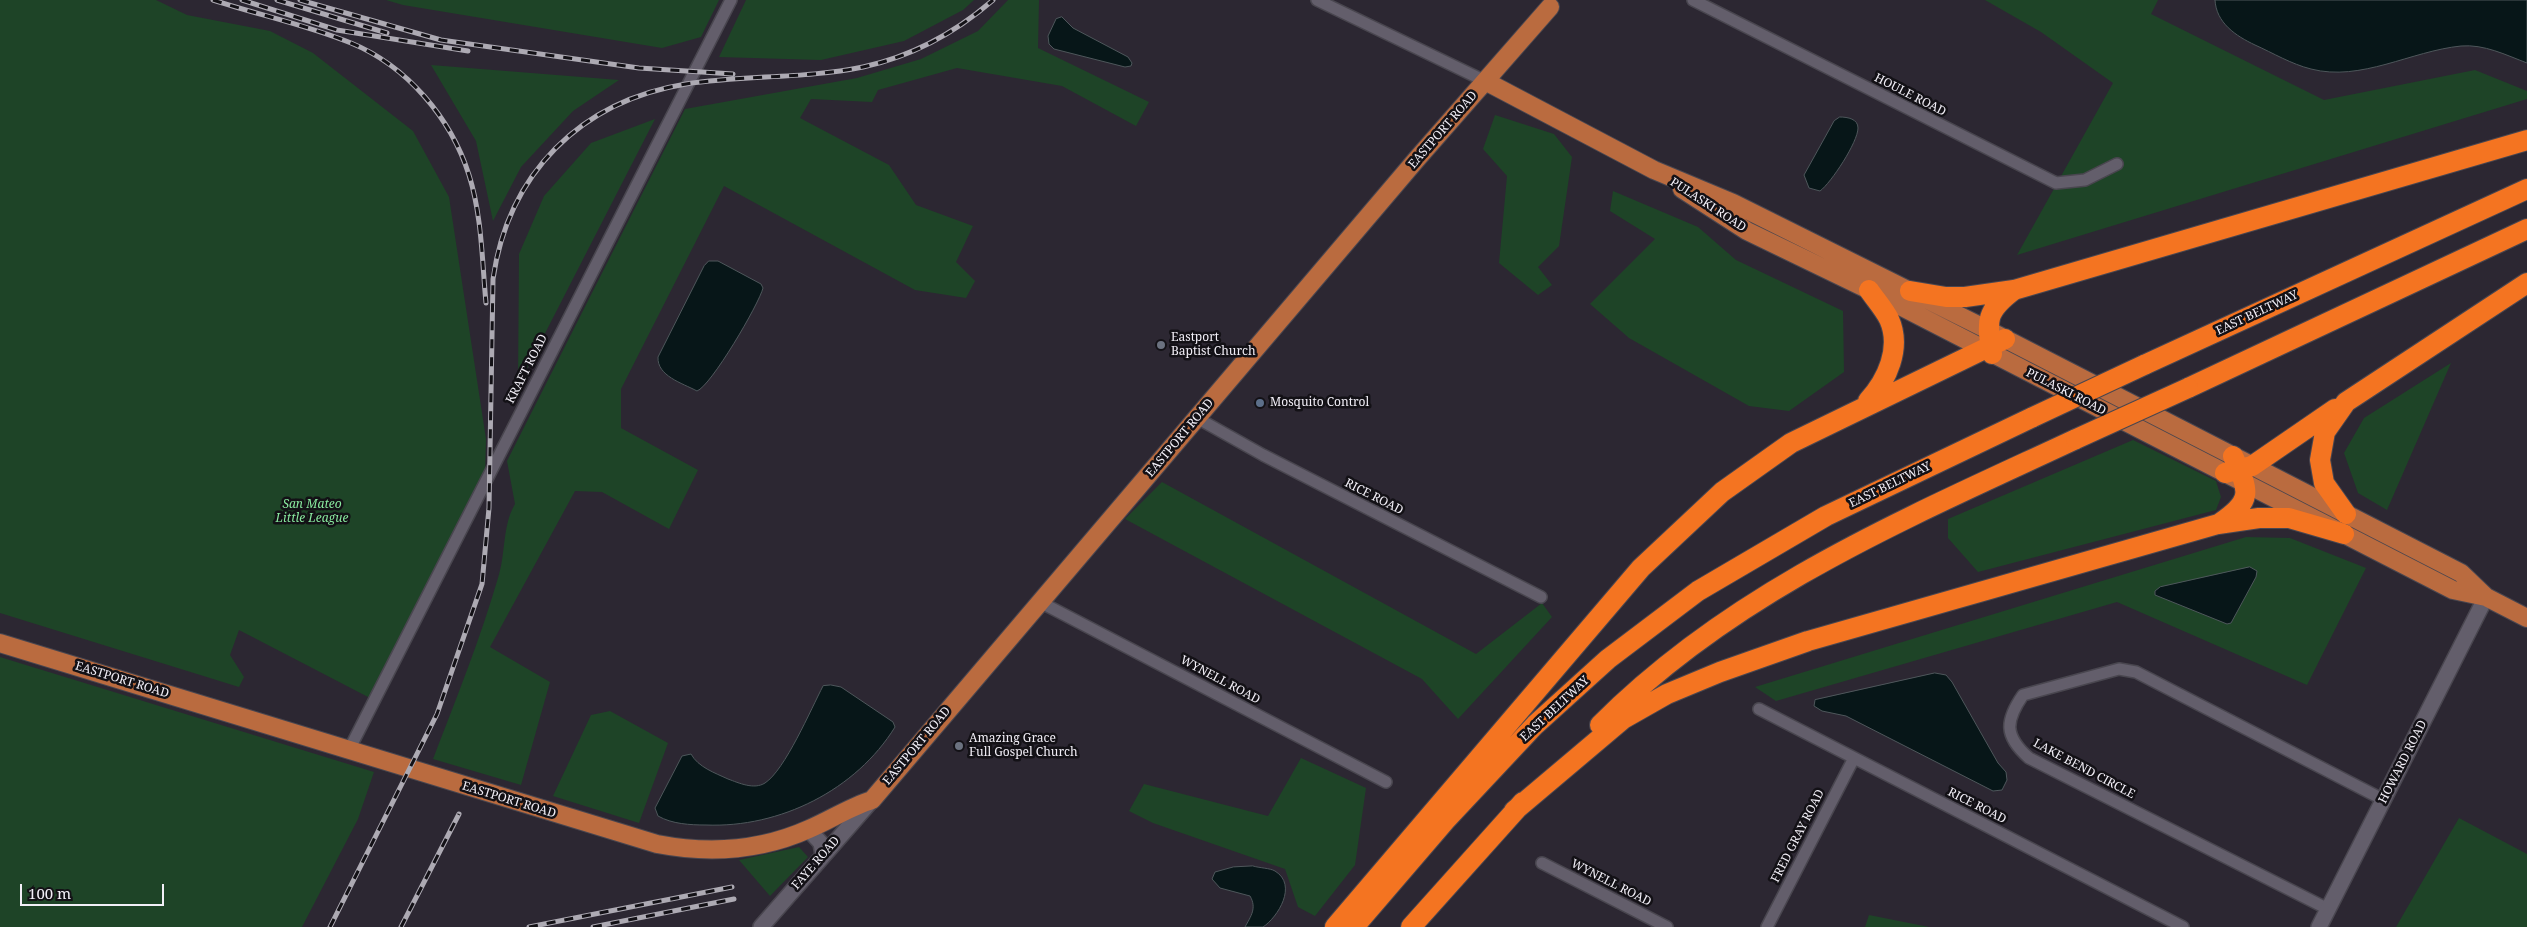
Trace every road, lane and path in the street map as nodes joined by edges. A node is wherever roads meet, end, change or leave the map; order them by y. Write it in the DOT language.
graph roads {
  1 [pos="731,0"];
  2 [pos="1317,0"];
  3 [pos="1693,0"];
  4 [pos="1553,3"];
  5 [pos="1485,81"];
  6 [pos="2527,140"];
  7 [pos="2117,164"];
  8 [pos="1654,170"];
  9 [pos="2527,190"];
  10 [pos="2527,229"];
  11 [pos="2527,283"];
  12 [pos="1869,290"];
  13 [pos="2014,290"];
  14 [pos="1910,291"];
  15 [pos="1992,344"];
  16 [pos="2346,402"];
  17 [pos="1864,406"];
  18 [pos="1197,418"];
  19 [pos="2239,470"];
  20 [pos="2218,524"];
  21 [pos="2345,524"];
  22 [pos="1541,597"];
  23 [pos="2486,597"];
  24 [pos="1040,602"];
  25 [pos="2527,618"];
  26 [pos="0,643"];
  27 [pos="1759,709"];
  28 [pos="348,750"];
  29 [pos="1854,758"];
  30 [pos="1386,782"];
  31 [pos="872,800"];
  32 [pos="2384,800"];
  33 [pos="1514,811"];
  34 [pos="808,830"];
  35 [pos="823,855"];
  36 [pos="1542,863"];
  37 [pos="2328,909"];
  38 [pos="761,927"];
  39 [pos="1335,927"];
  40 [pos="1354,927"];
  41 [pos="1411,927"];
  42 [pos="1667,927"];
  43 [pos="1768,927"];
  44 [pos="2183,927"];
  45 [pos="2319,927"];
  1 -- 28 [label="street, KRAFT ROAD"];
  2 -- 5 [label="street, PULASKI ROAD"];
  3 -- 7 [label="street, HOULE ROAD"];
  4 -- 5 [label="main road, EASTPORT ROAD"];
  5 -- 8 [label="main road, PULASKI ROAD"];
  5 -- 18 [label="main road, EASTPORT ROAD"];
  6 -- 13 [label="highway"];
  8 -- 12 [label="main road, PULASKI ROAD"];
  8 -- 14 [label="main road, PULASKI ROAD"];
  9 -- 40 [label="highway, EAST BELTWAY, bridge"];
  10 -- 33 [label="highway, bridge"];
  11 -- 16 [label="highway"];
  12 -- 15 [label="main road, PULASKI ROAD"];
  12 -- 17 [label="highway"];
  13 -- 14 [label="highway"];
  13 -- 15 [label="highway"];
  14 -- 15 [label="main road, PULASKI ROAD"];
  15 -- 17 [label="highway"];
  15 -- 19 [label="main road, PULASKI ROAD"];
  16 -- 19 [label="highway"];
  16 -- 21 [label="highway"];
  17 -- 39 [label="highway"];
  18 -- 22 [label="street, RICE ROAD"];
  18 -- 24 [label="main road, EASTPORT ROAD"];
  19 -- 20 [label="highway"];
  19 -- 21 [label="main road, PULASKI ROAD"];
  20 -- 21 [label="highway"];
  20 -- 33 [label="highway"];
  21 -- 23 [label="main road, PULASKI ROAD"];
  23 -- 25 [label="main road, PULASKI ROAD"];
  23 -- 32 [label="street, HOWARD ROAD"];
  24 -- 30 [label="street, WYNELL ROAD"];
  24 -- 31 [label="main road, EASTPORT ROAD"];
  26 -- 28 [label="main road, EASTPORT ROAD"];
  27 -- 29 [label="street, RICE ROAD"];
  28 -- 34 [label="main road, EASTPORT ROAD"];
  29 -- 43 [label="street, FRED GRAY ROAD"];
  29 -- 44 [label="street, RICE ROAD"];
  31 -- 34 [label="main road, EASTPORT ROAD"];
  31 -- 35 [label="street, FAYE ROAD"];
  32 -- 37 [label="street, HOWARD ROAD"];
  32 -- 37 [label="street, LAKE BEND CIRCLE"];
  33 -- 41 [label="highway"];
  34 -- 35 [label="street"];
  35 -- 38 [label="street, FAYE ROAD"];
  36 -- 42 [label="street, WYNELL ROAD"];
  37 -- 45 [label="street, HOWARD ROAD"];
}
